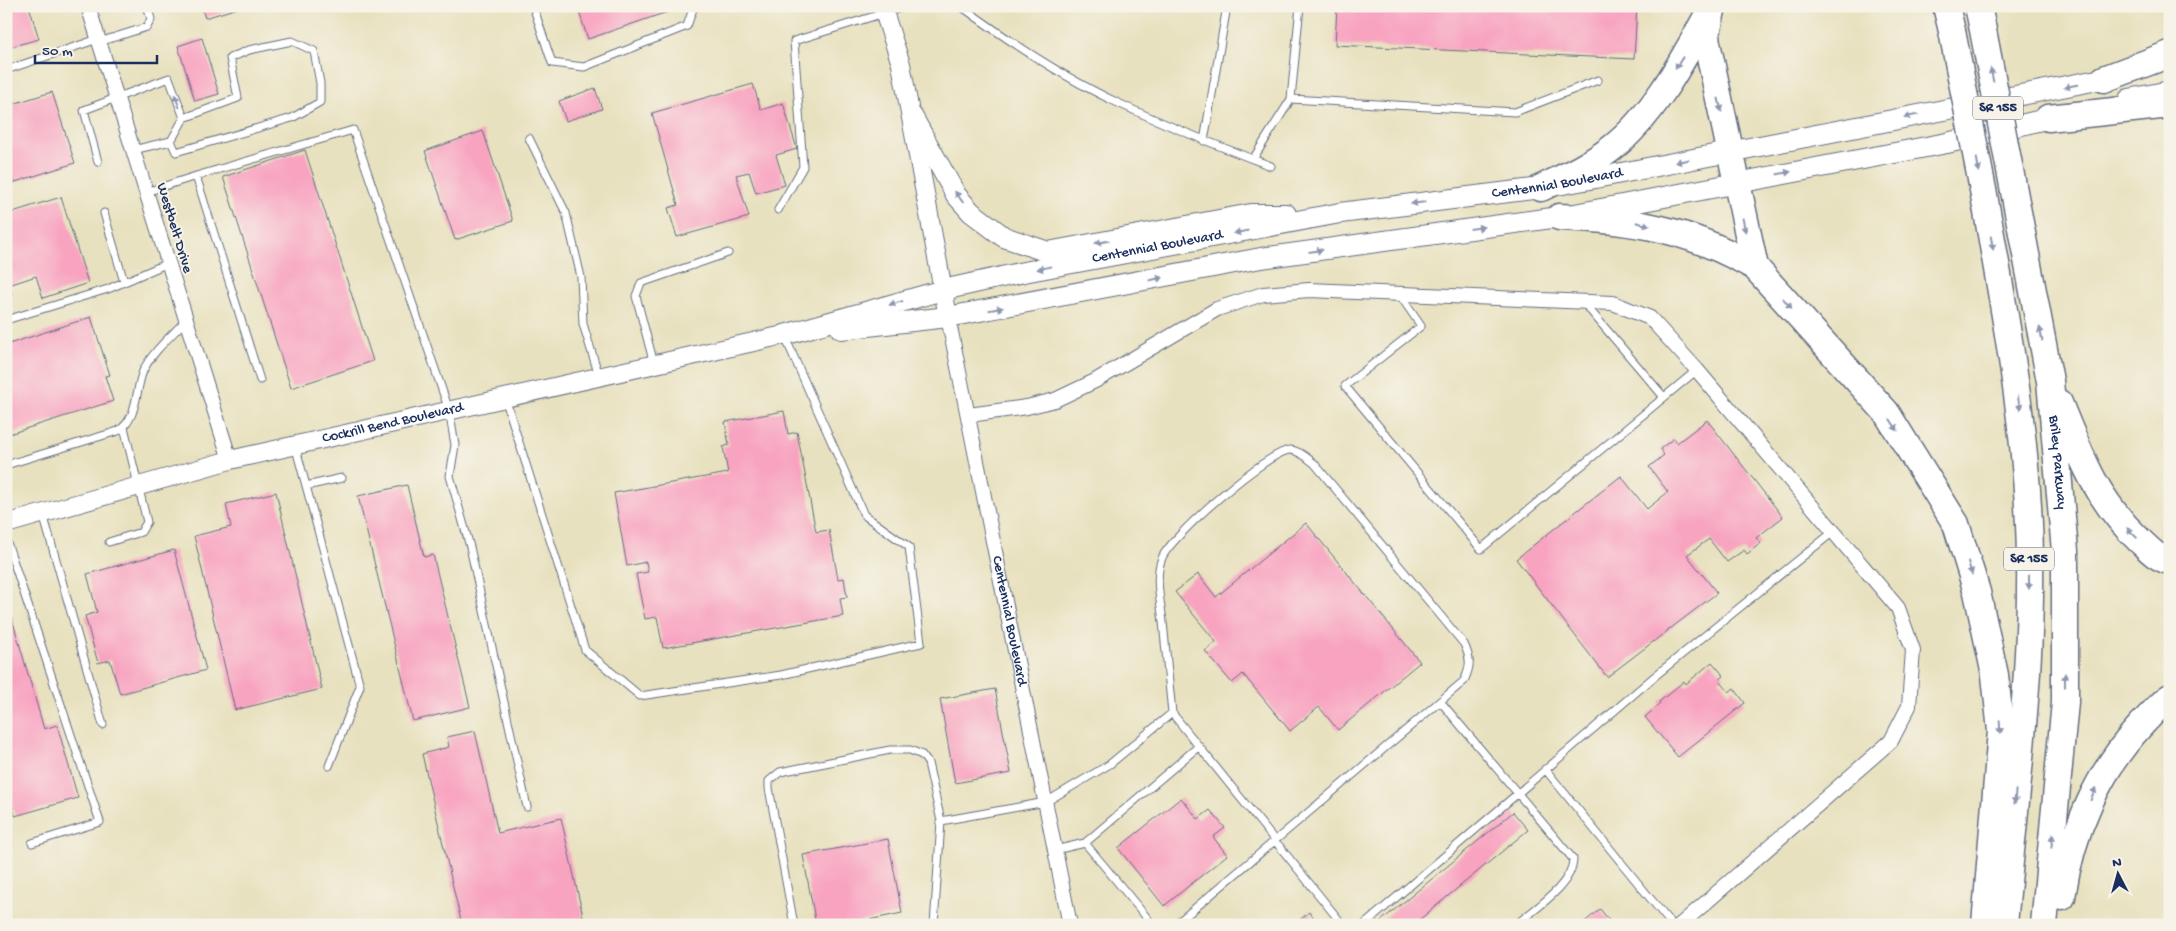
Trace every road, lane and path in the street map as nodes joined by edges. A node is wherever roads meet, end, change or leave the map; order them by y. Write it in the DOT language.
graph roads {
  1 [pos="88,6"];
  2 [pos="147,6"];
  3 [pos="533,6"];
  4 [pos="694,6"];
  5 [pos="907,6"];
  6 [pos="961,6"];
  7 [pos="1227,6"];
  8 [pos="1300,6"];
  9 [pos="1713,6"];
  10 [pos="883,9"];
  11 [pos="969,9"];
  12 [pos="1980,16"];
  13 [pos="1949,19"];
  14 [pos="98,41"];
  15 [pos="2170,54"];
  16 [pos="2170,65"];
  17 [pos="6,70"];
  18 [pos="2104,79"];
  19 [pos="1598,80"];
  20 [pos="2170,90"];
  21 [pos="116,99"];
  22 [pos="1291,100"];
  23 [pos="2170,104"];
  24 [pos="912,116"];
  25 [pos="184,118"];
  26 [pos="2048,118"];
  27 [pos="530,138"];
  28 [pos="172,141"];
  29 [pos="1204,141"];
  30 [pos="134,150"];
  31 [pos="1730,151"];
  32 [pos="1253,159"];
  33 [pos="98,162"];
  34 [pos="1271,166"];
  35 [pos="196,176"];
  36 [pos="1736,182"];
  37 [pos="1541,188"];
  38 [pos="146,192"];
  39 [pos="778,210"];
  40 [pos="104,213"];
  41 [pos="1340,213"];
  42 [pos="1559,217"];
  43 [pos="728,253"];
  44 [pos="168,263"];
  45 [pos="1754,267"];
  46 [pos="124,282"];
  47 [pos="943,290"];
  48 [pos="1399,294"];
  49 [pos="1582,300"];
  50 [pos="948,317"];
  51 [pos="6,320"];
  52 [pos="186,320"];
  53 [pos="784,335"];
  54 [pos="654,364"];
  55 [pos="1697,370"];
  56 [pos="599,376"];
  57 [pos="260,380"];
  58 [pos="2050,382"];
  59 [pos="1663,396"];
  60 [pos="505,398"];
  61 [pos="449,410"];
  62 [pos="969,415"];
  63 [pos="124,427"];
  64 [pos="295,445"];
  65 [pos="230,460"];
  66 [pos="6,465"];
  67 [pos="342,478"];
  68 [pos="138,486"];
  69 [pos="306,486"];
  70 [pos="43,514"];
  71 [pos="6,524"];
  72 [pos="1833,532"];
  73 [pos="6,540"];
  74 [pos="108,542"];
  75 [pos="9,555"];
  76 [pos="2170,561"];
  77 [pos="2170,697"];
  78 [pos="1440,701"];
  79 [pos="1172,714"];
  80 [pos="103,725"];
  81 [pos="1199,746"];
  82 [pos="329,766"];
  83 [pos="1545,770"];
  84 [pos="1518,792"];
  85 [pos="1046,802"];
  86 [pos="527,807"];
  87 [pos="941,821"];
  88 [pos="32,843"];
  89 [pos="1085,843"];
  90 [pos="1275,843"];
  91 [pos="1055,850"];
  92 [pos="794,925"];
  93 [pos="934,925"];
  94 [pos="1070,925"];
  95 [pos="1154,925"];
  96 [pos="1175,925"];
  97 [pos="1343,925"];
  98 [pos="1364,925"];
  99 [pos="1516,925"];
  100 [pos="1672,925"];
  101 [pos="1680,925"];
  102 [pos="1985,925"];
  103 [pos="2004,925"];
  104 [pos="2044,925"];
  105 [pos="2058,925"];
  1 -- 14 [label="street, Westbelt Drive"];
  2 -- 14 [label="lane"];
  3 -- 4 [label="lane"];
  5 -- 10 [label="lane"];
  6 -- 11 [label="lane"];
  7 -- 29 [label="lane"];
  8 -- 22 [label="lane"];
  9 -- 31 [label="highway, one-way"];
  9 -- 37 [label="highway, one-way"];
  10 -- 24 [label="street, Centennial Boulevard"];
  10 -- 39 [label="lane"];
  11 -- 29 [label="lane"];
  58 -- 12 [label="highway, Briley Parkway / SR 155, one-way, bridge"];
  13 -- 103 [label="highway, Briley Parkway / SR 155, one-way, bridge"];
  14 -- 17 [label="lane"];
  14 -- 21 [label="street, Westbelt Drive"];
  15 -- 18 [label="highway"];
  16 -- 18 [label="main road, Centennial Boulevard"];
  18 -- 31 [label="main road, Centennial Boulevard, one-way"];
  19 -- 22 [label="lane"];
  20 -- 26 [label="main road, Centennial Boulevard"];
  25 -- 21 [label="lane, one-way"];
  21 -- 30 [label="street, Westbelt Drive"];
  21 -- 33 [label="lane"];
  22 -- 32 [label="lane"];
  23 -- 26 [label="highway"];
  41 -- 24 [label="main road, one-way"];
  24 -- 47 [label="street, Centennial Boulevard"];
  25 -- 28 [label="lane"];
  25 -- 28 [label="lane"];
  36 -- 26 [label="main road, Centennial Boulevard, one-way"];
  27 -- 56 [label="lane"];
  28 -- 30 [label="lane"];
  29 -- 32 [label="lane"];
  30 -- 38 [label="street, Westbelt Drive"];
  31 -- 36 [label="highway"];
  31 -- 37 [label="main road, Centennial Boulevard, one-way"];
  32 -- 34 [label="lane"];
  35 -- 38 [label="lane"];
  35 -- 57 [label="lane"];
  35 -- 61 [label="lane"];
  36 -- 42 [label="main road, Centennial Boulevard"];
  36 -- 45 [label="highway, one-way"];
  37 -- 41 [label="main road, Centennial Boulevard, one-way"];
  38 -- 44 [label="street, Westbelt Drive"];
  40 -- 46 [label="lane"];
  41 -- 47 [label="main road, Centennial Boulevard, one-way"];
  42 -- 45 [label="highway, one-way"];
  50 -- 42 [label="main road, Centennial Boulevard, one-way"];
  43 -- 54 [label="lane"];
  44 -- 46 [label="lane"];
  44 -- 52 [label="street, Westbelt Drive"];
  45 -- 102 [label="highway, one-way"];
  46 -- 51 [label="lane"];
  47 -- 50 [label="street, Centennial Boulevard"];
  47 -- 53 [label="main road, Centennial Boulevard, one-way"];
  48 -- 49 [label="street"];
  48 -- 59 [label="lane"];
  48 -- 62 [label="street"];
  49 -- 55 [label="street"];
  49 -- 59 [label="lane"];
  50 -- 53 [label="main road, Centennial Boulevard"];
  50 -- 62 [label="street, Centennial Boulevard"];
  52 -- 63 [label="lane"];
  52 -- 65 [label="street, Westbelt Drive"];
  53 -- 54 [label="street, Cockrill Bend Boulevard"];
  53 -- 60 [label="lane"];
  54 -- 56 [label="street, Cockrill Bend Boulevard"];
  55 -- 59 [label="lane"];
  55 -- 72 [label="street"];
  56 -- 60 [label="street, Cockrill Bend Boulevard"];
  76 -- 58 [label="highway, one-way"];
  104 -- 58 [label="highway, Briley Parkway / SR 155, one-way"];
  60 -- 61 [label="street, Cockrill Bend Boulevard"];
  61 -- 64 [label="street, Cockrill Bend Boulevard"];
  61 -- 86 [label="lane"];
  62 -- 85 [label="street, Centennial Boulevard"];
  63 -- 66 [label="lane"];
  63 -- 68 [label="lane"];
  64 -- 65 [label="street, Cockrill Bend Boulevard"];
  64 -- 69 [label="lane"];
  65 -- 68 [label="street, Cockrill Bend Boulevard"];
  67 -- 69 [label="lane"];
  68 -- 70 [label="street, Cockrill Bend Boulevard"];
  68 -- 74 [label="lane"];
  69 -- 82 [label="lane"];
  70 -- 71 [label="street, Cockrill Bend Boulevard"];
  70 -- 80 [label="lane"];
  72 -- 83 [label="lane"];
  72 -- 101 [label="street"];
  73 -- 75 [label="lane"];
  75 -- 88 [label="lane"];
  105 -- 77 [label="highway, one-way"];
  78 -- 79 [label="lane"];
  78 -- 84 [label="lane"];
  78 -- 90 [label="lane"];
  79 -- 81 [label="lane"];
  79 -- 85 [label="lane"];
  81 -- 89 [label="lane"];
  81 -- 90 [label="lane"];
  83 -- 84 [label="lane"];
  83 -- 100 [label="lane"];
  84 -- 98 [label="lane"];
  84 -- 99 [label="lane"];
  85 -- 87 [label="lane"];
  85 -- 91 [label="street, Centennial Boulevard"];
  87 -- 92 [label="lane"];
  87 -- 93 [label="lane"];
  89 -- 91 [label="lane"];
  89 -- 95 [label="lane"];
  90 -- 96 [label="lane"];
  90 -- 97 [label="lane"];
  91 -- 94 [label="street, Centennial Boulevard"];
}
